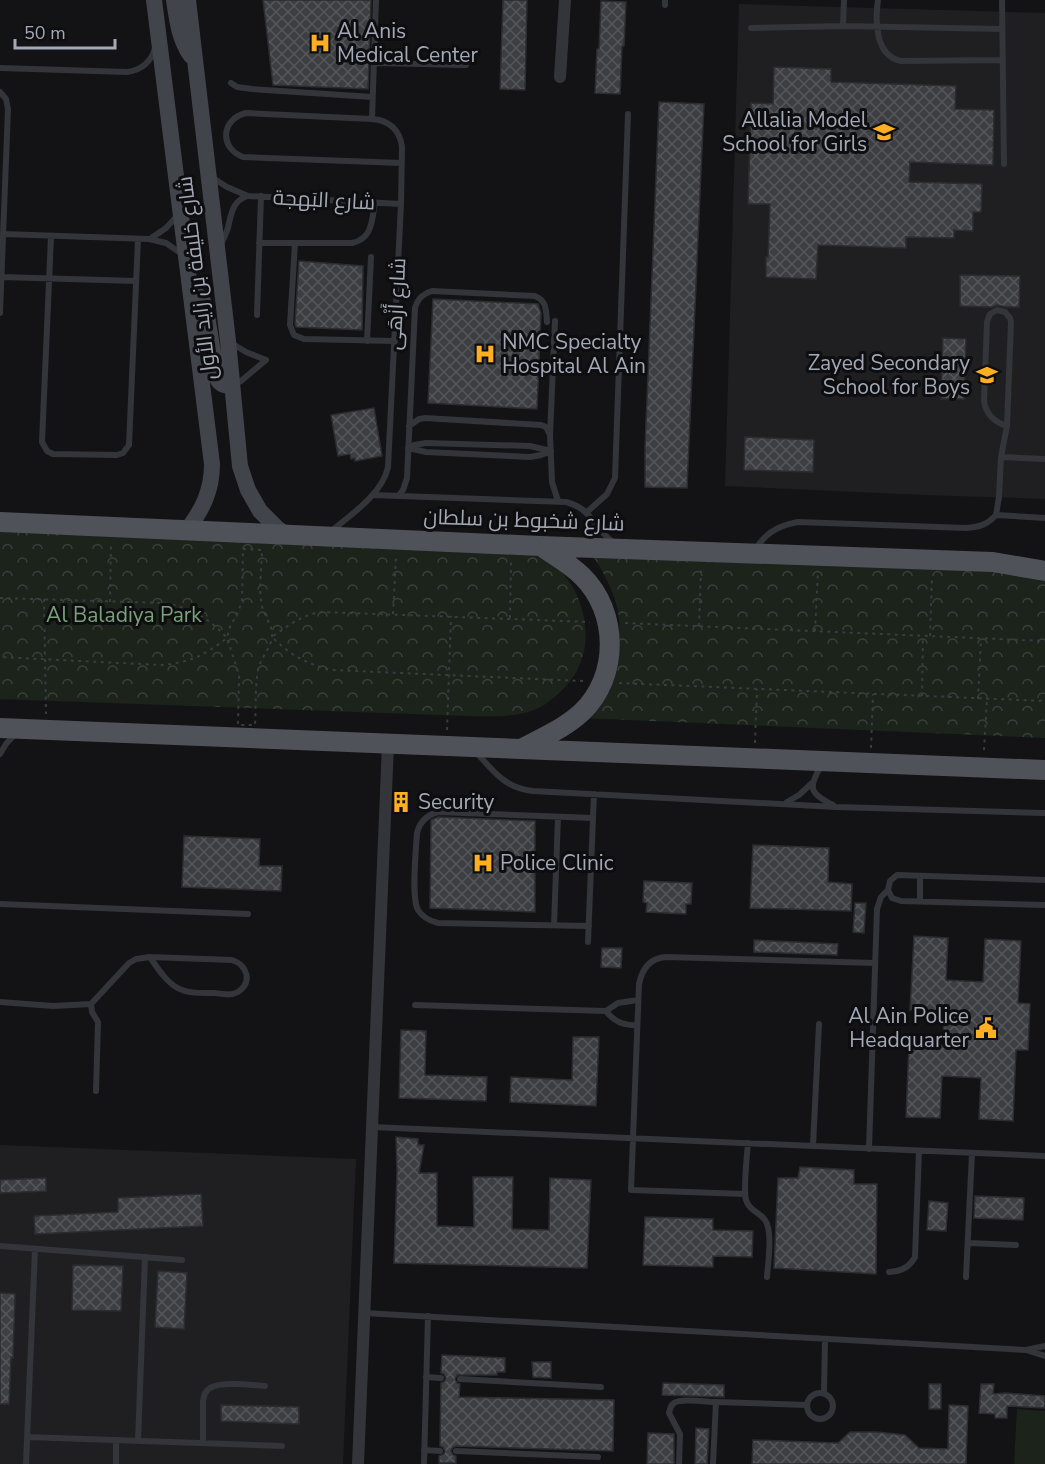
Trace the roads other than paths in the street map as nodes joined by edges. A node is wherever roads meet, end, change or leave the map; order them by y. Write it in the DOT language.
graph roads {
  1 [pos="154,0"];
  2 [pos="174,0"];
  3 [pos="188,0"];
  4 [pos="376,0"];
  5 [pos="565,0"];
  6 [pos="844,0"];
  7 [pos="878,0"];
  8 [pos="1002,0"];
  9 [pos="843,26"];
  10 [pos="877,27"];
  11 [pos="751,28"];
  12 [pos="1002,28"];
  13 [pos="158,32"];
  14 [pos="1002,60"];
  15 [pos="196,62"];
  16 [pos="374,63"];
  17 [pos="466,65"];
  18 [pos="0,68"];
  19 [pos="560,77"];
  20 [pos="231,83"];
  21 [pos="0,92"];
  22 [pos="372,97"];
  23 [pos="628,114"];
  24 [pos="372,119"];
  25 [pos="402,163"];
  26 [pos="1004,164"];
  27 [pos="208,174"];
  28 [pos="248,196"];
  29 [pos="261,196"];
  30 [pos="375,202"];
  31 [pos="401,204"];
  32 [pos="180,213"];
  33 [pos="3,234"];
  34 [pos="51,236"];
  35 [pos="138,239"];
  36 [pos="149,239"];
  37 [pos="260,243"];
  38 [pos="295,243"];
  39 [pos="216,249"];
  40 [pos="371,257"];
  41 [pos="186,258"];
  42 [pos="1,277"];
  43 [pos="49,278"];
  44 [pos="136,281"];
  45 [pos="190,289"];
  46 [pos="0,313"];
  47 [pos="257,315"];
  48 [pos="555,321"];
  49 [pos="547,322"];
  50 [pos="228,341"];
  51 [pos="367,341"];
  52 [pos="395,341"];
  53 [pos="232,385"];
  54 [pos="409,426"];
  55 [pos="1006,426"];
  56 [pos="550,435"];
  57 [pos="408,448"];
  58 [pos="551,451"];
  59 [pos="1001,457"];
  60 [pos="1045,459"];
  61 [pos="373,495"];
  62 [pos="399,495"];
  63 [pos="558,501"];
  64 [pos="587,512"];
  65 [pos="996,516"];
  66 [pos="1045,518"];
  67 [pos="0,522"];
  68 [pos="187,530"];
  69 [pos="287,535"];
  70 [pos="324,536"];
  71 [pos="540,546"];
  72 [pos="624,549"];
  73 [pos="753,553"];
  74 [pos="1045,560"];
  75 [pos="993,562"];
  76 [pos="1045,571"];
  77 [pos="0,728"];
  78 [pos="20,730"];
  79 [pos="388,744"];
  80 [pos="472,747"];
  81 [pos="521,749"];
  82 [pos="0,754"];
  83 [pos="823,761"];
  84 [pos="1045,770"];
  85 [pos="812,783"];
  86 [pos="594,794"];
  87 [pos="784,804"];
  88 [pos="836,807"];
  89 [pos="1045,813"];
  90 [pos="558,817"];
  91 [pos="593,818"];
  92 [pos="920,876"];
  93 [pos="1045,880"];
  94 [pos="888,890"];
  95 [pos="920,901"];
  96 [pos="0,904"];
  97 [pos="1045,905"];
  98 [pos="248,914"];
  99 [pos="554,925"];
  100 [pos="589,926"];
  101 [pos="588,942"];
  102 [pos="150,957"];
  103 [pos="875,963"];
  104 [pos="638,1000"];
  105 [pos="0,1002"];
  106 [pos="91,1004"];
  107 [pos="415,1005"];
  108 [pos="606,1011"];
  109 [pos="819,1024"];
  110 [pos="637,1025"];
  111 [pos="96,1091"];
  112 [pos="372,1127"];
  113 [pos="633,1138"];
  114 [pos="748,1143"];
  115 [pos="813,1146"];
  116 [pos="869,1149"];
  117 [pos="919,1150"];
  118 [pos="972,1153"];
  119 [pos="1045,1156"];
  120 [pos="745,1194"];
  121 [pos="968,1243"];
  122 [pos="1016,1245"];
  123 [pos="0,1246"];
  124 [pos="35,1249"];
  125 [pos="145,1257"];
  126 [pos="182,1260"];
  127 [pos="890,1272"];
  128 [pos="767,1277"];
  129 [pos="966,1277"];
  130 [pos="364,1312"];
  131 [pos="428,1316"];
  132 [pos="825,1339"];
  133 [pos="1045,1346"];
  134 [pos="1026,1350"];
  135 [pos="1045,1356"];
  136 [pos="426,1377"];
  137 [pos="441,1378"];
  138 [pos="460,1379"];
  139 [pos="265,1386"];
  140 [pos="602,1387"];
  141 [pos="824,1394"];
  142 [pos="716,1402"];
  143 [pos="807,1405"];
  144 [pos="27,1437"];
  145 [pos="116,1440"];
  146 [pos="138,1441"];
  147 [pos="203,1443"];
  148 [pos="282,1446"];
  149 [pos="424,1450"];
  150 [pos="440,1451"];
  151 [pos="456,1451"];
  152 [pos="598,1457"];
  153 [pos="26,1464"];
  154 [pos="116,1464"];
  155 [pos="358,1464"];
  156 [pos="424,1464"];
  157 [pos="679,1464"];
  158 [pos="713,1464"];
  1 -- 13 [label="main road, شارع خليفة بن زايد الأول"];
  2 -- 15 [label="main road"];
  3 -- 15 [label="main road, شارع خليفة بن زايد الأول"];
  4 -- 16 [label="lane"];
  5 -- 19 [label="street"];
  6 -- 9 [label="lane"];
  7 -- 10 [label="lane"];
  8 -- 12 [label="lane"];
  9 -- 10 [label="lane"];
  9 -- 11 [label="lane"];
  10 -- 12 [label="lane"];
  10 -- 14 [label="lane"];
  12 -- 14 [label="lane"];
  13 -- 18 [label="lane"];
  13 -- 32 [label="main road, شارع خليفة بن زايد الأول"];
  14 -- 26 [label="lane"];
  15 -- 27 [label="main road, شارع خليفة بن زايد الأول"];
  16 -- 17 [label="lane"];
  16 -- 22 [label="lane"];
  20 -- 22 [label="lane"];
  21 -- 33 [label="lane"];
  22 -- 24 [label="lane"];
  23 -- 64 [label="lane"];
  24 -- 25 [label="lane, شارع أَزْهَى"];
  24 -- 25 [label="lane"];
  25 -- 31 [label="lane, شارع أَزْهَى"];
  27 -- 28 [label="lane, شارع البَهجة"];
  27 -- 39 [label="main road, شارع خليفة بن زايد الأول"];
  28 -- 29 [label="lane, شارع البَهجة"];
  28 -- 39 [label="lane, شارع البَهجة"];
  29 -- 30 [label="lane, شارع البَهجة"];
  29 -- 37 [label="lane"];
  30 -- 31 [label="lane, شارع البَهجة"];
  30 -- 38 [label="lane"];
  31 -- 52 [label="lane, شارع أَزْهَى"];
  32 -- 36 [label="lane"];
  32 -- 41 [label="main road, شارع خليفة بن زايد الأول"];
  33 -- 34 [label="lane"];
  33 -- 42 [label="lane"];
  34 -- 35 [label="lane"];
  34 -- 43 [label="lane"];
  35 -- 36 [label="lane"];
  35 -- 44 [label="lane"];
  36 -- 41 [label="lane"];
  37 -- 38 [label="lane"];
  37 -- 47 [label="lane"];
  38 -- 51 [label="lane"];
  39 -- 50 [label="main road, شارع خليفة بن زايد الأول"];
  40 -- 51 [label="lane"];
  41 -- 45 [label="main road, شارع خليفة بن زايد الأول"];
  42 -- 43 [label="lane"];
  42 -- 46 [label="lane"];
  43 -- 44 [label="lane"];
  43 -- 44 [label="lane"];
  45 -- 53 [label="main road"];
  45 -- 68 [label="main road, شارع خليفة بن زايد الأول"];
  48 -- 56 [label="lane"];
  49 -- 54 [label="lane"];
  50 -- 53 [label="main road, شارع خليفة بن زايد الأول"];
  50 -- 53 [label="lane"];
  51 -- 52 [label="lane"];
  52 -- 61 [label="lane, شارع أَزْهَى"];
  53 -- 69 [label="main road, شارع خليفة بن زايد الأول"];
  54 -- 56 [label="lane"];
  54 -- 57 [label="lane"];
  55 -- 55 [label="lane"];
  55 -- 59 [label="lane"];
  56 -- 58 [label="lane"];
  57 -- 58 [label="lane"];
  57 -- 58 [label="lane"];
  57 -- 62 [label="lane"];
  58 -- 63 [label="lane"];
  59 -- 60 [label="lane"];
  59 -- 65 [label="lane"];
  61 -- 62 [label="lane"];
  61 -- 70 [label="lane, شارع أَزْهَى"];
  62 -- 63 [label="lane"];
  63 -- 64 [label="lane"];
  64 -- 72 [label="lane"];
  65 -- 66 [label="lane"];
  65 -- 73 [label="lane"];
  67 -- 68 [label="main road, شارع شخبوط بن سلطان"];
  68 -- 69 [label="main road, شارع شخبوط بن سلطان"];
  69 -- 70 [label="main road, شارع شخبوط بن سلطان"];
  70 -- 71 [label="main road, شارع شخبوط بن سلطان"];
  71 -- 72 [label="main road, شارع شخبوط بن سلطان"];
  71 -- 81 [label="main road"];
  72 -- 73 [label="main road, شارع شخبوط بن سلطان"];
  73 -- 75 [label="main road, شارع شخبوط بن سلطان"];
  74 -- 75 [label="main road"];
  75 -- 76 [label="main road, شارع شخبوط بن سلطان"];
  77 -- 78 [label="main road"];
  78 -- 79 [label="main road"];
  78 -- 82 [label="lane"];
  79 -- 80 [label="main road"];
  79 -- 112 [label="street"];
  80 -- 81 [label="main road"];
  80 -- 86 [label="lane"];
  81 -- 83 [label="main road"];
  83 -- 84 [label="main road"];
  83 -- 85 [label="lane"];
  85 -- 87 [label="lane"];
  85 -- 88 [label="lane"];
  86 -- 87 [label="lane"];
  86 -- 91 [label="lane"];
  87 -- 88 [label="lane"];
  88 -- 89 [label="lane"];
  90 -- 91 [label="lane"];
  90 -- 99 [label="lane"];
  90 -- 99 [label="lane"];
  91 -- 100 [label="lane"];
  92 -- 93 [label="lane"];
  92 -- 94 [label="lane"];
  92 -- 95 [label="lane"];
  94 -- 95 [label="lane"];
  94 -- 103 [label="lane"];
  95 -- 97 [label="lane"];
  96 -- 98 [label="lane"];
  99 -- 100 [label="lane"];
  100 -- 101 [label="lane"];
  102 -- 102 [label="lane"];
  102 -- 106 [label="lane"];
  103 -- 104 [label="lane"];
  103 -- 116 [label="lane"];
  104 -- 108 [label="lane"];
  104 -- 110 [label="lane"];
  105 -- 106 [label="lane"];
  106 -- 111 [label="lane"];
  107 -- 108 [label="lane"];
  108 -- 110 [label="lane"];
  109 -- 115 [label="lane"];
  110 -- 113 [label="lane"];
  112 -- 113 [label="lane"];
  112 -- 130 [label="street"];
  113 -- 114 [label="lane"];
  113 -- 120 [label="lane"];
  114 -- 115 [label="lane"];
  114 -- 120 [label="lane"];
  115 -- 116 [label="lane"];
  116 -- 117 [label="lane"];
  117 -- 118 [label="lane"];
  117 -- 127 [label="lane"];
  118 -- 119 [label="lane"];
  118 -- 121 [label="lane"];
  120 -- 128 [label="lane"];
  121 -- 122 [label="lane"];
  121 -- 129 [label="lane"];
  123 -- 124 [label="lane"];
  124 -- 125 [label="lane"];
  124 -- 144 [label="lane"];
  125 -- 126 [label="lane"];
  125 -- 146 [label="lane"];
  130 -- 131 [label="lane"];
  130 -- 155 [label="street"];
  131 -- 132 [label="lane"];
  131 -- 136 [label="lane"];
  132 -- 134 [label="lane"];
  132 -- 141 [label="lane"];
  133 -- 134 [label="lane"];
  134 -- 135 [label="lane"];
  136 -- 137 [label="lane"];
  136 -- 149 [label="lane"];
  138 -- 140 [label="lane"];
  139 -- 147 [label="lane"];
  141 -- 143 [label="lane"];
  141 -- 143 [label="lane"];
  142 -- 143 [label="lane"];
  142 -- 157 [label="lane"];
  142 -- 158 [label="lane"];
  144 -- 145 [label="lane"];
  144 -- 153 [label="lane"];
  145 -- 146 [label="lane"];
  145 -- 154 [label="lane"];
  146 -- 147 [label="lane"];
  147 -- 148 [label="lane"];
  149 -- 150 [label="lane"];
  149 -- 156 [label="lane"];
  151 -- 152 [label="lane"];
}
